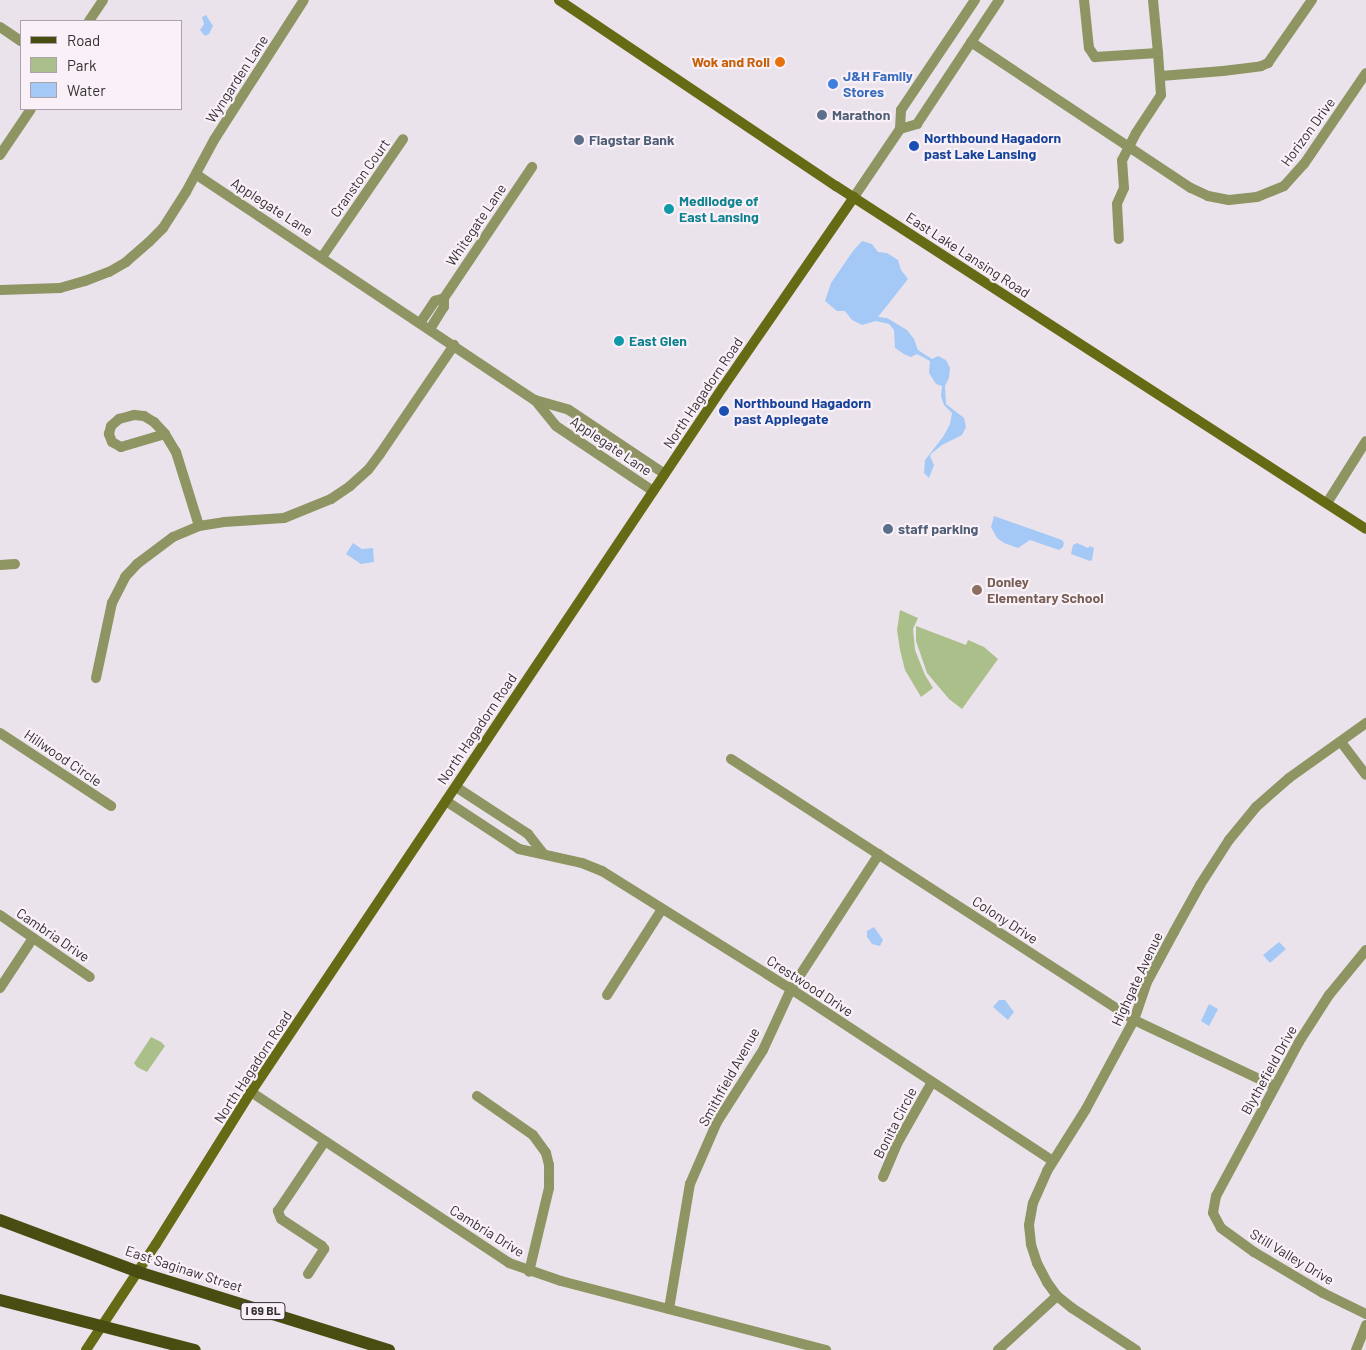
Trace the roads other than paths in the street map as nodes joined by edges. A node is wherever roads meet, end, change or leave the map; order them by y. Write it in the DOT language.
graph roads {
  1 [pos="103,0"];
  2 [pos="304,0"];
  3 [pos="559,0"];
  4 [pos="976,0"];
  5 [pos="1000,0"];
  6 [pos="1084,0"];
  7 [pos="1153,0"];
  8 [pos="1312,0"];
  9 [pos="90,20"];
  10 [pos="0,27"];
  11 [pos="20,41"];
  12 [pos="971,42"];
  13 [pos="1158,53"];
  14 [pos="1366,74"];
  15 [pos="1161,76"];
  16 [pos="30,110"];
  17 [pos="900,130"];
  18 [pos="403,139"];
  19 [pos="1129,146"];
  20 [pos="0,155"];
  21 [pos="532,167"];
  22 [pos="197,175"];
  23 [pos="854,197"];
  24 [pos="1118,239"];
  25 [pos="322,257"];
  26 [pos="0,290"];
  27 [pos="444,298"];
  28 [pos="420,322"];
  29 [pos="430,329"];
  30 [pos="454,345"];
  31 [pos="534,400"];
  32 [pos="165,434"];
  33 [pos="1366,441"];
  34 [pos="665,474"];
  35 [pos="653,491"];
  36 [pos="1327,503"];
  37 [pos="199,526"];
  38 [pos="1366,529"];
  39 [pos="15,564"];
  40 [pos="0,565"];
  41 [pos="96,678"];
  42 [pos="1366,724"];
  43 [pos="0,733"];
  44 [pos="1341,742"];
  45 [pos="731,759"];
  46 [pos="1366,775"];
  47 [pos="456,787"];
  48 [pos="446,801"];
  49 [pos="111,806"];
  50 [pos="543,853"];
  51 [pos="879,854"];
  52 [pos="662,909"];
  53 [pos="0,915"];
  54 [pos="33,938"];
  55 [pos="1366,950"];
  56 [pos="90,977"];
  57 [pos="0,988"];
  58 [pos="791,989"];
  59 [pos="607,995"];
  60 [pos="1134,1020"];
  61 [pos="932,1082"];
  62 [pos="1274,1086"];
  63 [pos="251,1092"];
  64 [pos="477,1096"];
  65 [pos="324,1141"];
  66 [pos="1053,1161"];
  67 [pos="883,1177"];
  68 [pos="1213,1214"];
  69 [pos="0,1220"];
  70 [pos="138,1272"];
  71 [pos="529,1272"];
  72 [pos="308,1274"];
  73 [pos="1057,1296"];
  74 [pos="0,1300"];
  75 [pos="669,1309"];
  76 [pos="1366,1314"];
  77 [pos="1366,1325"];
  78 [pos="102,1326"];
  79 [pos="86,1350"];
  80 [pos="195,1350"];
  81 [pos="389,1350"];
  82 [pos="826,1350"];
  83 [pos="998,1350"];
  84 [pos="1136,1350"];
  85 [pos="1356,1350"];
  1 -- 9 [label="street"];
  2 -- 22 [label="street, Wyngarden Lane"];
  3 -- 23 [label="street, East Lake Lansing Road"];
  4 -- 17 [label="street, North Hagadorn Road"];
  5 -- 12 [label="street, North Hagadorn Road"];
  6 -- 13 [label="street"];
  7 -- 13 [label="street"];
  8 -- 15 [label="street"];
  10 -- 11 [label="street"];
  12 -- 17 [label="street, North Hagadorn Road"];
  12 -- 19 [label="street, Horizon Drive"];
  13 -- 15 [label="street"];
  14 -- 19 [label="street, Horizon Drive"];
  15 -- 19 [label="street"];
  16 -- 20 [label="street"];
  17 -- 23 [label="street, North Hagadorn Road"];
  18 -- 25 [label="street, Cranston Court"];
  19 -- 24 [label="street"];
  21 -- 27 [label="street, Whitegate Lane"];
  22 -- 25 [label="street, Applegate Lane"];
  22 -- 26 [label="street"];
  23 -- 34 [label="street, North Hagadorn Road"];
  23 -- 36 [label="street, East Lake Lansing Road"];
  25 -- 28 [label="street, Applegate Lane"];
  27 -- 28 [label="street, Whitegate Lane"];
  27 -- 29 [label="street, Whitegate Lane"];
  28 -- 29 [label="street, Applegate Lane"];
  29 -- 30 [label="street, Applegate Lane"];
  30 -- 31 [label="street, Applegate Lane"];
  30 -- 37 [label="street"];
  31 -- 34 [label="street, Applegate Lane"];
  31 -- 35 [label="street, Applegate Lane"];
  32 -- 32 [label="street"];
  32 -- 37 [label="street"];
  33 -- 36 [label="street"];
  34 -- 35 [label="street, North Hagadorn Road"];
  35 -- 47 [label="street, North Hagadorn Road"];
  36 -- 38 [label="street, East Lake Lansing Road"];
  37 -- 41 [label="street"];
  39 -- 40 [label="street"];
  42 -- 44 [label="street, Highgate Avenue"];
  43 -- 49 [label="street, Hillwood Circle"];
  44 -- 46 [label="street"];
  44 -- 60 [label="street, Highgate Avenue"];
  45 -- 51 [label="street, Colony Drive"];
  47 -- 48 [label="street, North Hagadorn Road"];
  47 -- 50 [label="street"];
  48 -- 50 [label="street, Crestwood Drive"];
  48 -- 63 [label="street, North Hagadorn Road"];
  50 -- 52 [label="street, Crestwood Drive"];
  51 -- 58 [label="street, Smithfield Avenue"];
  51 -- 60 [label="street, Colony Drive"];
  52 -- 58 [label="street, Crestwood Drive"];
  52 -- 59 [label="street"];
  53 -- 54 [label="street, Cambria Drive"];
  54 -- 56 [label="street, Cambria Drive"];
  54 -- 57 [label="street"];
  55 -- 62 [label="street, Blythefield Drive"];
  58 -- 61 [label="street, Crestwood Drive"];
  58 -- 75 [label="street, Smithfield Avenue"];
  60 -- 62 [label="street, Colony Drive"];
  60 -- 66 [label="street, Highgate Avenue"];
  61 -- 66 [label="street, Crestwood Drive"];
  61 -- 67 [label="street, Bonita Circle"];
  62 -- 68 [label="street, Blythefield Drive"];
  63 -- 65 [label="street, Cambria Drive"];
  63 -- 70 [label="street, North Hagadorn Road"];
  64 -- 71 [label="street"];
  65 -- 71 [label="street, Cambria Drive"];
  65 -- 72 [label="street"];
  66 -- 73 [label="street, Highgate Avenue"];
  68 -- 76 [label="street, Still Valley Drive"];
  69 -- 70 [label="main road, East Saginaw Street / I 69 BL"];
  70 -- 78 [label="street, North Hagadorn Road"];
  70 -- 81 [label="main road, East Saginaw Street / I 69 BL"];
  71 -- 75 [label="street, Cambria Drive"];
  73 -- 83 [label="street"];
  73 -- 84 [label="street"];
  74 -- 78 [label="main road"];
  75 -- 82 [label="street, Cambria Drive"];
  77 -- 85 [label="street"];
  78 -- 79 [label="street, North Hagadorn Road"];
  78 -- 80 [label="main road"];
}
